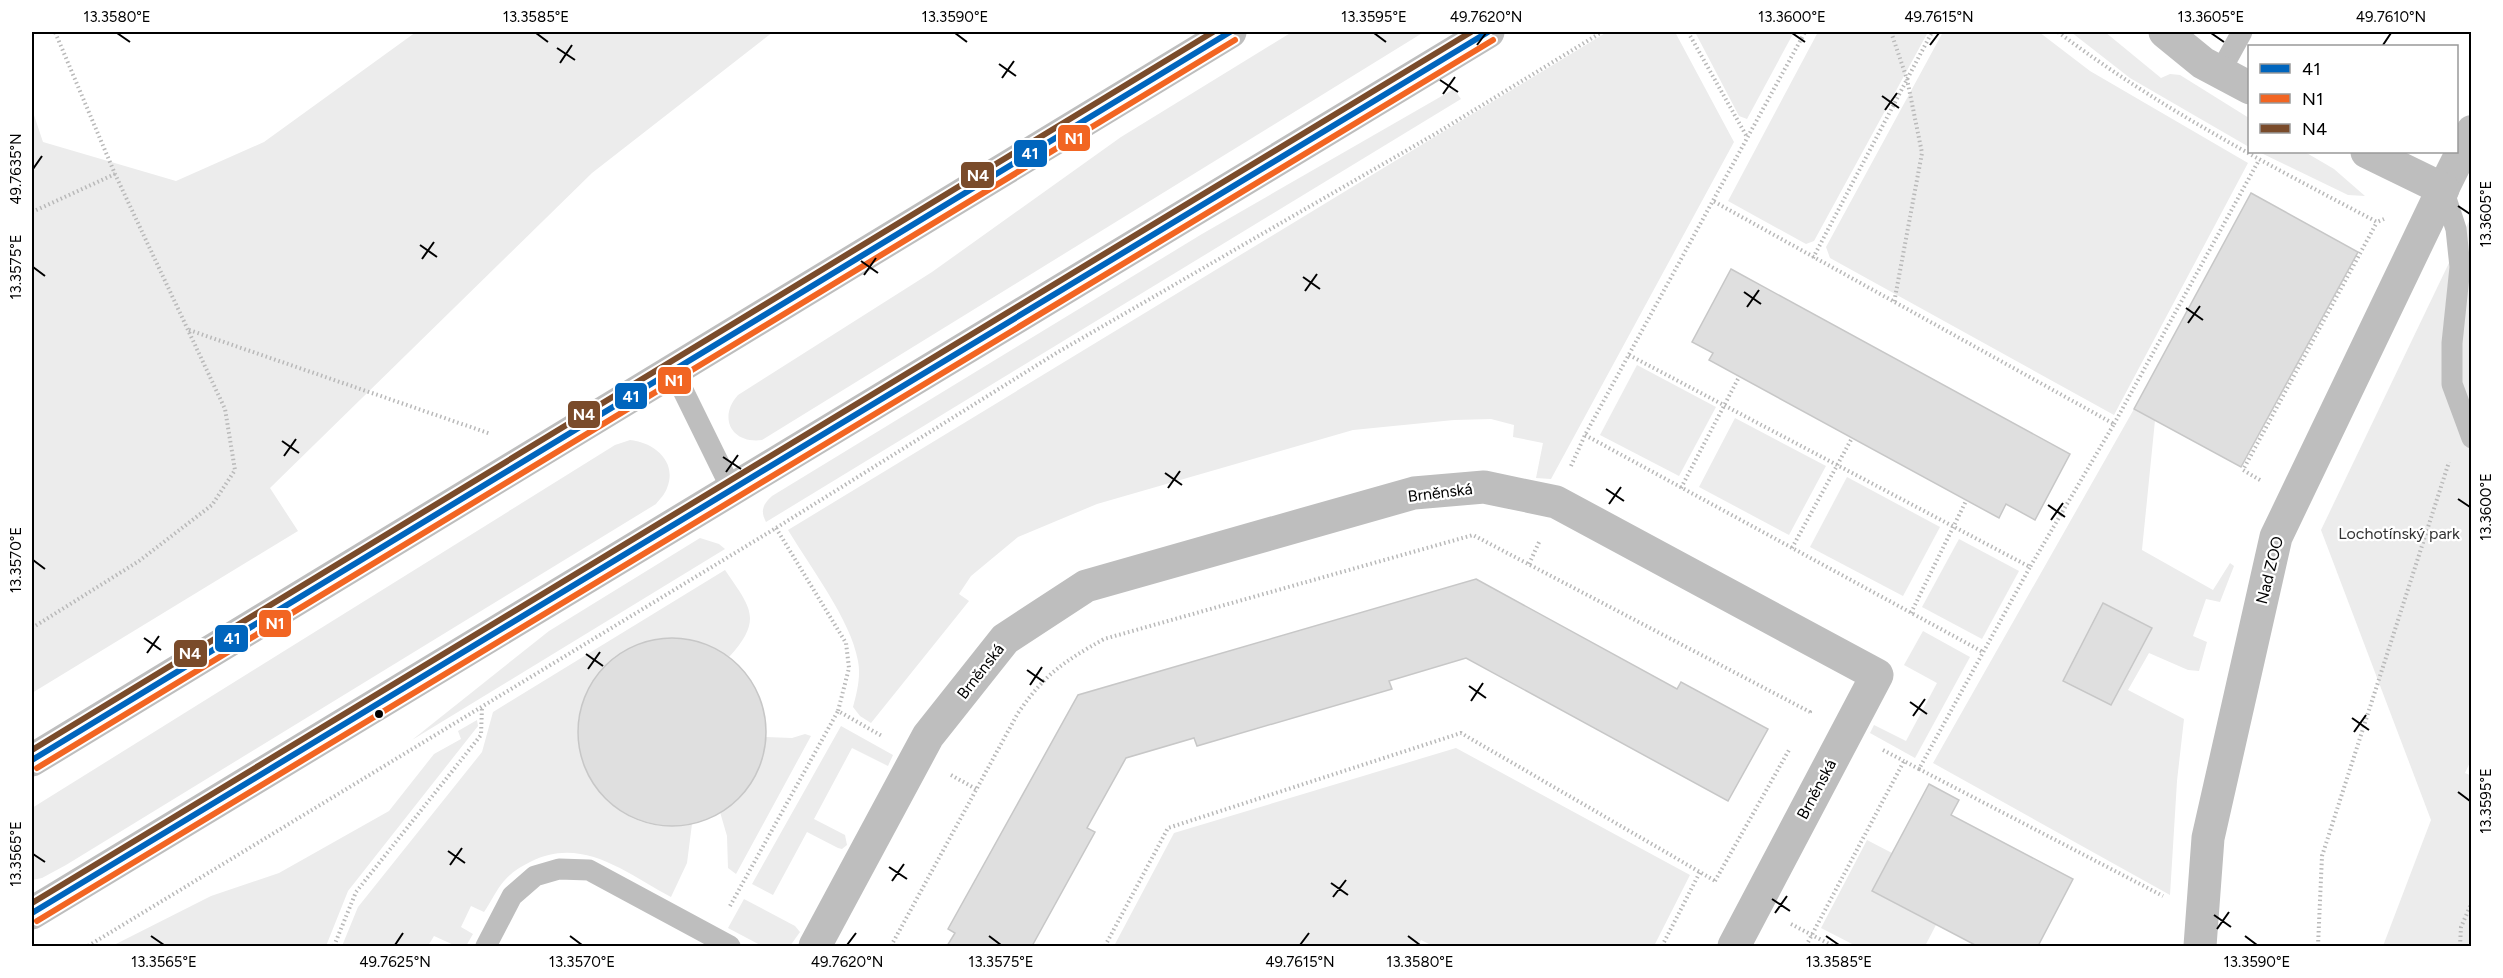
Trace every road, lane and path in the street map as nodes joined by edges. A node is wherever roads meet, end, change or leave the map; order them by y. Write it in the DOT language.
graph roads {
  1 [pos="55,32"];
  2 [pos="1230,32"];
  3 [pos="1488,32"];
  4 [pos="1602,32"];
  5 [pos="1688,32"];
  6 [pos="1805,32"];
  7 [pos="1891,32"];
  8 [pos="1932,32"];
  9 [pos="2058,32"];
  10 [pos="2165,32"];
  11 [pos="2242,32"];
  12 [pos="2220,72"];
  13 [pos="1907,79"];
  14 [pos="2248,87"];
  15 [pos="2472,131"];
  16 [pos="1747,138"];
  17 [pos="2369,153"];
  18 [pos="2259,160"];
  19 [pos="115,174"];
  20 [pos="2443,189"];
  21 [pos="1713,201"];
  22 [pos="32,212"];
  23 [pos="2386,218"];
  24 [pos="1813,258"];
  25 [pos="1894,303"];
  26 [pos="188,330"];
  27 [pos="1629,355"];
  28 [pos="673,370"];
  29 [pos="1739,377"];
  30 [pos="1724,405"];
  31 [pos="2114,424"];
  32 [pos="2468,430"];
  33 [pos="1585,435"];
  34 [pos="1852,438"];
  35 [pos="540,451"];
  36 [pos="1838,465"];
  37 [pos="1681,488"];
  38 [pos="732,490"];
  39 [pos="1966,501"];
  40 [pos="1556,502"];
  41 [pos="1953,526"];
  42 [pos="776,528"];
  43 [pos="1792,548"];
  44 [pos="1529,564"];
  45 [pos="2030,567"];
  46 [pos="1911,613"];
  47 [pos="32,628"];
  48 [pos="1983,652"];
  49 [pos="482,706"];
  50 [pos="838,711"];
  51 [pos="1805,722"];
  52 [pos="1793,742"];
  53 [pos="917,756"];
  54 [pos="32,760"];
  55 [pos="1919,769"];
  56 [pos="976,789"];
  57 [pos="1700,872"];
  58 [pos="1715,881"];
  59 [pos="2174,902"];
  60 [pos="2472,902"];
  61 [pos="1755,904"];
  62 [pos="32,913"];
  63 [pos="1812,936"];
  64 [pos="721,942"];
  65 [pos="88,946"];
  66 [pos="334,946"];
  67 [pos="486,946"];
  68 [pos="815,946"];
  69 [pos="891,946"];
  70 [pos="1105,946"];
  71 [pos="1662,946"];
  72 [pos="1734,946"];
  73 [pos="1806,946"];
  74 [pos="1833,946"];
  75 [pos="2200,946"];
  76 [pos="2318,946"];
  77 [pos="2460,946"];
  1 -- 19 [label="path"];
  2 -- 28 [label="street"];
  3 -- 38 [label="street"];
  4 -- 42 [label="path"];
  5 -- 16 [label="path"];
  6 -- 16 [label="path"];
  7 -- 13 [label="path"];
  8 -- 13 [label="path"];
  9 -- 18 [label="path"];
  10 -- 12 [label="street"];
  11 -- 12 [label="lane"];
  12 -- 14 [label="street"];
  13 -- 24 [label="path"];
  13 -- 25 [label="path"];
  15 -- 20 [label="street, Nad ZOO"];
  16 -- 21 [label="path"];
  17 -- 20 [label="street"];
  18 -- 23 [label="path"];
  18 -- 31 [label="path"];
  19 -- 22 [label="path"];
  19 -- 26 [label="path"];
  20 -- 32 [label="lane"];
  20 -- 75 [label="street, Nad ZOO"];
  21 -- 24 [label="path"];
  21 -- 27 [label="path"];
  24 -- 25 [label="path"];
  25 -- 31 [label="path"];
  26 -- 35 [label="path"];
  26 -- 47 [label="path"];
  27 -- 30 [label="path"];
  27 -- 33 [label="path"];
  28 -- 35 [label="street"];
  28 -- 38 [label="lane"];
  29 -- 30 [label="path"];
  30 -- 36 [label="path"];
  30 -- 37 [label="path"];
  31 -- 45 [label="path"];
  32 -- 76 [label="path"];
  33 -- 37 [label="path"];
  33 -- 40 [label="path"];
  34 -- 36 [label="path"];
  35 -- 54 [label="street"];
  36 -- 41 [label="path"];
  36 -- 43 [label="path"];
  37 -- 43 [label="path"];
  38 -- 62 [label="street"];
  39 -- 41 [label="path"];
  40 -- 44 [label="path"];
  40 -- 53 [label="street, Brněnská"];
  40 -- 61 [label="street, Brněnská"];
  41 -- 45 [label="path"];
  41 -- 46 [label="path"];
  42 -- 49 [label="path"];
  42 -- 50 [label="path"];
  43 -- 46 [label="path"];
  44 -- 51 [label="path"];
  44 -- 56 [label="path"];
  45 -- 48 [label="path"];
  46 -- 48 [label="path"];
  48 -- 55 [label="path"];
  49 -- 65 [label="path"];
  49 -- 66 [label="path"];
  50 -- 53 [label="path"];
  50 -- 64 [label="path"];
  52 -- 58 [label="path"];
  53 -- 56 [label="path"];
  53 -- 68 [label="street, Brněnská"];
  55 -- 59 [label="path"];
  55 -- 63 [label="path"];
  56 -- 69 [label="path"];
  57 -- 58 [label="path"];
  57 -- 70 [label="path"];
  57 -- 71 [label="path"];
  58 -- 61 [label="path"];
  60 -- 77 [label="path"];
  61 -- 63 [label="path"];
  61 -- 72 [label="street, Brněnská"];
  63 -- 73 [label="path"];
  63 -- 74 [label="path"];
  64 -- 67 [label="lane"];
}
